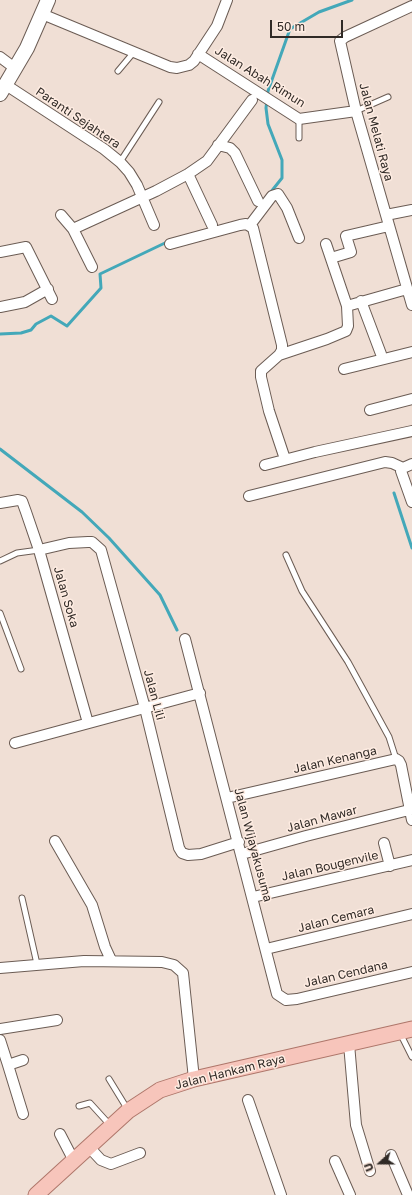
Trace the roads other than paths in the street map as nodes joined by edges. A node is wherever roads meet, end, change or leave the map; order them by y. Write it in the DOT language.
graph roads {
  1 [pos="48,0"];
  2 [pos="226,0"];
  3 [pos="412,6"];
  4 [pos="42,14"];
  5 [pos="134,52"];
  6 [pos="198,54"];
  7 [pos="0,57"];
  8 [pos="16,70"];
  9 [pos="118,71"];
  10 [pos="3,89"];
  11 [pos="388,97"];
  12 [pos="252,100"];
  13 [pos="159,102"];
  14 [pos="356,112"];
  15 [pos="298,119"];
  16 [pos="299,138"];
  17 [pos="218,145"];
  18 [pos="120,162"];
  19 [pos="188,174"];
  20 [pos="142,197"];
  21 [pos="258,201"];
  22 [pos="412,210"];
  23 [pos="61,215"];
  24 [pos="386,215"];
  25 [pos="154,225"];
  26 [pos="212,225"];
  27 [pos="250,225"];
  28 [pos="388,226"];
  29 [pos="73,229"];
  30 [pos="300,238"];
  31 [pos="170,244"];
  32 [pos="326,244"];
  33 [pos="0,252"];
  34 [pos="331,258"];
  35 [pos="92,267"];
  36 [pos="407,289"];
  37 [pos="361,301"];
  38 [pos="412,305"];
  39 [pos="347,306"];
  40 [pos="0,307"];
  41 [pos="412,352"];
  42 [pos="381,354"];
  43 [pos="279,355"];
  44 [pos="344,369"];
  45 [pos="412,399"];
  46 [pos="370,410"];
  47 [pos="412,432"];
  48 [pos="285,459"];
  49 [pos="412,464"];
  50 [pos="265,465"];
  51 [pos="402,468"];
  52 [pos="249,496"];
  53 [pos="412,502"];
  54 [pos="0,503"];
  55 [pos="39,550"];
  56 [pos="286,555"];
  57 [pos="0,561"];
  58 [pos="0,613"];
  59 [pos="185,639"];
  60 [pos="21,669"];
  61 [pos="200,693"];
  62 [pos="145,708"];
  63 [pos="88,723"];
  64 [pos="15,742"];
  65 [pos="396,759"];
  66 [pos="227,798"];
  67 [pos="410,799"];
  68 [pos="409,810"];
  69 [pos="412,820"];
  70 [pos="55,841"];
  71 [pos="239,842"];
  72 [pos="384,843"];
  73 [pos="242,854"];
  74 [pos="412,860"];
  75 [pos="390,866"];
  76 [pos="253,897"];
  77 [pos="22,898"];
  78 [pos="412,914"];
  79 [pos="266,949"];
  80 [pos="111,960"];
  81 [pos="37,964"];
  82 [pos="0,968"];
  83 [pos="412,972"];
  84 [pos="286,1000"];
  85 [pos="57,1020"];
  86 [pos="0,1029"];
  87 [pos="406,1030"];
  88 [pos="0,1040"];
  89 [pos="349,1044"];
  90 [pos="412,1057"];
  91 [pos="23,1060"];
  92 [pos="8,1065"];
  93 [pos="109,1079"];
  94 [pos="194,1079"];
  95 [pos="248,1100"];
  96 [pos="79,1106"];
  97 [pos="128,1111"];
  98 [pos="23,1114"];
  99 [pos="106,1119"];
  100 [pos="60,1134"];
  101 [pos="88,1146"];
  102 [pos="140,1153"];
  103 [pos="391,1155"];
  104 [pos="74,1160"];
  105 [pos="335,1161"];
  106 [pos="370,1171"];
  107 [pos="36,1195"];
  108 [pos="281,1195"];
  109 [pos="350,1195"];
  110 [pos="408,1195"];
  1 -- 4 [label="street"];
  2 -- 6 [label="street"];
  3 -- 14 [label="street, Jalan Melati Raya"];
  4 -- 5 [label="street"];
  4 -- 8 [label="street"];
  5 -- 6 [label="street"];
  5 -- 9 [label="lane"];
  6 -- 15 [label="street, Jalan Abah Rimun"];
  7 -- 8 [label="street"];
  8 -- 10 [label="street"];
  10 -- 18 [label="street, Paranti Sejahtera"];
  11 -- 14 [label="lane"];
  12 -- 17 [label="street"];
  13 -- 18 [label="lane"];
  14 -- 15 [label="street, Jalan Abah Rimun"];
  14 -- 24 [label="street, Jalan Melati Raya"];
  15 -- 16 [label="lane"];
  17 -- 19 [label="street"];
  17 -- 21 [label="street"];
  18 -- 20 [label="street, Paranti Sejahtera"];
  19 -- 20 [label="street"];
  19 -- 26 [label="street"];
  20 -- 25 [label="street, Paranti Sejahtera"];
  20 -- 29 [label="street"];
  22 -- 24 [label="street"];
  23 -- 29 [label="street"];
  24 -- 28 [label="street, Jalan Melati Raya"];
  27 -- 30 [label="street"];
  27 -- 31 [label="street"];
  27 -- 43 [label="street"];
  28 -- 34 [label="street"];
  28 -- 36 [label="street, Jalan Melati Raya"];
  29 -- 35 [label="street"];
  32 -- 34 [label="street"];
  33 -- 40 [label="street"];
  34 -- 39 [label="street"];
  36 -- 37 [label="street"];
  36 -- 38 [label="street, Jalan Melati Raya"];
  37 -- 39 [label="street"];
  37 -- 42 [label="street"];
  39 -- 43 [label="street"];
  41 -- 44 [label="street"];
  43 -- 48 [label="street"];
  45 -- 46 [label="street"];
  47 -- 48 [label="street"];
  48 -- 50 [label="street"];
  49 -- 51 [label="street"];
  51 -- 52 [label="street"];
  51 -- 53 [label="street"];
  54 -- 55 [label="street, Jalan Soka"];
  55 -- 57 [label="lane"];
  55 -- 62 [label="street, Jalan Lili"];
  55 -- 63 [label="street, Jalan Soka"];
  56 -- 65 [label="lane"];
  58 -- 60 [label="lane"];
  59 -- 61 [label="street, Jalan Wijayakusuma"];
  61 -- 62 [label="street"];
  61 -- 66 [label="street, Jalan Wijayakusuma"];
  62 -- 63 [label="street"];
  62 -- 71 [label="street, Jalan Lili"];
  63 -- 64 [label="street"];
  65 -- 66 [label="street, Jalan Kenanga"];
  65 -- 67 [label="street"];
  66 -- 71 [label="street, Jalan Wijayakusuma"];
  67 -- 68 [label="street"];
  68 -- 69 [label="street"];
  68 -- 73 [label="street, Jalan Mawar"];
  70 -- 80 [label="street"];
  71 -- 73 [label="street, Jalan Wijayakusuma"];
  72 -- 75 [label="street"];
  73 -- 76 [label="street, Jalan Wijayakusuma"];
  74 -- 75 [label="street, Jalan Bougenvile"];
  75 -- 76 [label="street, Jalan Bougenvile"];
  76 -- 79 [label="street, Jalan Wijayakusuma"];
  77 -- 81 [label="lane"];
  78 -- 79 [label="street, Jalan Cemara"];
  79 -- 84 [label="street, Jalan Wijayakusuma"];
  80 -- 81 [label="street"];
  80 -- 94 [label="street"];
  81 -- 82 [label="street"];
  83 -- 84 [label="street, Jalan Cendana"];
  85 -- 86 [label="street"];
  87 -- 89 [label="main road, Jalan Hankam Raya"];
  87 -- 90 [label="lane"];
  88 -- 92 [label="street"];
  89 -- 94 [label="main road, Jalan Hankam Raya"];
  89 -- 106 [label="street"];
  91 -- 92 [label="street"];
  92 -- 98 [label="street"];
  93 -- 97 [label="lane"];
  94 -- 97 [label="main road, Jalan Hankam Raya"];
  95 -- 108 [label="street"];
  96 -- 99 [label="lane"];
  97 -- 99 [label="main road, Jalan Hankam Raya"];
  99 -- 101 [label="main road, Jalan Hankam Raya"];
  100 -- 104 [label="street"];
  101 -- 102 [label="street"];
  101 -- 104 [label="main road, Jalan Hankam Raya"];
  103 -- 110 [label="street"];
  104 -- 107 [label="main road, Jalan Hankam Raya"];
  105 -- 109 [label="street"];
}
